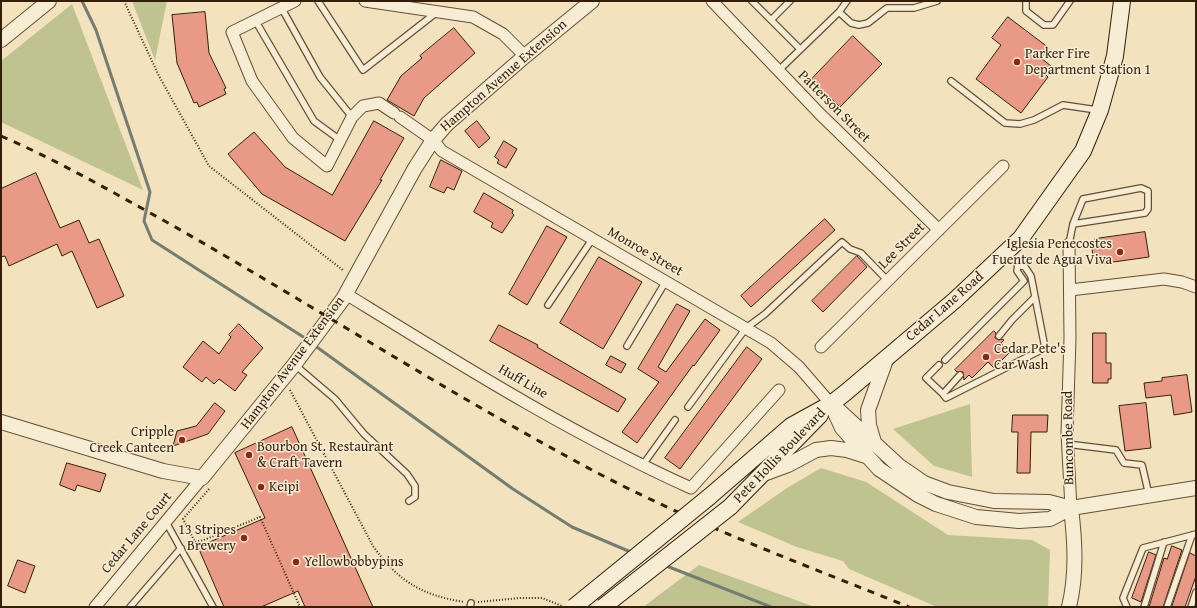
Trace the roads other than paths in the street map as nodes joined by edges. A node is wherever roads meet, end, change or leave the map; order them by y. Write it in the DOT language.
graph roads {
  1 [pos="49,1"];
  2 [pos="295,1"];
  3 [pos="318,1"];
  4 [pos="365,1"];
  5 [pos="592,1"];
  6 [pos="712,1"];
  7 [pos="752,1"];
  8 [pos="790,1"];
  9 [pos="847,1"];
  10 [pos="936,1"];
  11 [pos="1026,1"];
  12 [pos="1070,1"];
  13 [pos="1122,1"];
  14 [pos="281,7"];
  15 [pos="437,12"];
  16 [pos="838,12"];
  17 [pos="255,20"];
  18 [pos="771,20"];
  19 [pos="1,40"];
  20 [pos="800,49"];
  21 [pos="525,56"];
  22 [pos="777,71"];
  23 [pos="951,81"];
  24 [pos="1100,110"];
  25 [pos="352,117"];
  26 [pos="340,140"];
  27 [pos="433,140"];
  28 [pos="1002,166"];
  29 [pos="1073,224"];
  30 [pos="939,230"];
  31 [pos="593,238"];
  32 [pos="1069,244"];
  33 [pos="1006,253"];
  34 [pos="1018,265"];
  35 [pos="666,281"];
  36 [pos="888,281"];
  37 [pos="1196,287"];
  38 [pos="1070,290"];
  39 [pos="346,294"];
  40 [pos="1035,297"];
  41 [pos="548,305"];
  42 [pos="746,328"];
  43 [pos="999,336"];
  44 [pos="627,346"];
  45 [pos="821,347"];
  46 [pos="887,357"];
  47 [pos="945,360"];
  48 [pos="294,365"];
  49 [pos="939,365"];
  50 [pos="960,375"];
  51 [pos="779,390"];
  52 [pos="942,394"];
  53 [pos="831,404"];
  54 [pos="688,407"];
  55 [pos="674,420"];
  56 [pos="1,422"];
  57 [pos="875,444"];
  58 [pos="1067,444"];
  59 [pos="868,457"];
  60 [pos="642,466"];
  61 [pos="761,475"];
  62 [pos="207,482"];
  63 [pos="1196,488"];
  64 [pos="1149,496"];
  65 [pos="409,501"];
  66 [pos="1071,508"];
  67 [pos="166,522"];
  68 [pos="1194,535"];
  69 [pos="1164,542"];
  70 [pos="181,548"];
  71 [pos="1196,592"];
  72 [pos="95,607"];
  73 [pos="130,607"];
  74 [pos="213,607"];
  75 [pos="574,607"];
  76 [pos="603,607"];
  77 [pos="1069,607"];
  78 [pos="1127,607"];
  79 [pos="1144,607"];
  80 [pos="1167,607"];
  81 [pos="1190,607"];
  1 -- 19 [label="street"];
  2 -- 14 [label="street"];
  3 -- 15 [label="lane"];
  4 -- 15 [label="street"];
  5 -- 21 [label="street, Hampton Avenue Extension"];
  6 -- 22 [label="street, Patterson Street"];
  7 -- 18 [label="lane"];
  8 -- 18 [label="lane"];
  9 -- 16 [label="lane"];
  10 -- 16 [label="lane"];
  11 -- 12 [label="lane"];
  13 -- 24 [label="main road, Cedar Lane Road"];
  14 -- 17 [label="street"];
  14 -- 25 [label="lane"];
  15 -- 21 [label="street"];
  16 -- 20 [label="lane"];
  17 -- 26 [label="lane"];
  17 -- 26 [label="street"];
  18 -- 20 [label="lane"];
  20 -- 22 [label="lane"];
  21 -- 27 [label="street, Hampton Avenue Extension"];
  22 -- 30 [label="street, Patterson Street"];
  23 -- 24 [label="lane"];
  24 -- 33 [label="main road, Cedar Lane Road"];
  25 -- 26 [label="street"];
  25 -- 27 [label="street, Monroe Street"];
  27 -- 31 [label="street, Monroe Street"];
  27 -- 39 [label="street, Hampton Avenue Extension"];
  28 -- 30 [label="street, Lee Street"];
  29 -- 29 [label="lane"];
  29 -- 32 [label="lane"];
  30 -- 36 [label="street, Lee Street"];
  31 -- 35 [label="street, Monroe Street"];
  31 -- 41 [label="lane"];
  32 -- 38 [label="street, Buncombe Road"];
  33 -- 34 [label="lane"];
  33 -- 46 [label="main road, Cedar Lane Road"];
  34 -- 40 [label="lane"];
  34 -- 47 [label="lane"];
  35 -- 42 [label="street, Monroe Street"];
  35 -- 44 [label="lane"];
  36 -- 42 [label="lane"];
  36 -- 45 [label="street, Lee Street"];
  37 -- 38 [label="street"];
  38 -- 58 [label="street, Buncombe Road"];
  39 -- 48 [label="street, Hampton Avenue Extension"];
  39 -- 60 [label="street, Huff Line"];
  40 -- 43 [label="lane"];
  40 -- 52 [label="lane"];
  42 -- 53 [label="street, Monroe Street"];
  42 -- 54 [label="lane"];
  46 -- 53 [label="main road, Cedar Lane Road"];
  46 -- 57 [label="street"];
  48 -- 62 [label="street, Hampton Avenue Extension"];
  48 -- 65 [label="lane"];
  49 -- 52 [label="lane"];
  50 -- 52 [label="lane"];
  51 -- 60 [label="street, Huff Line"];
  53 -- 57 [label="street"];
  53 -- 59 [label="street"];
  53 -- 61 [label="main road, Pete Hollis Boulevard"];
  53 -- 75 [label="main road, Pete Hollis Boulevard, bridge"];
  55 -- 60 [label="lane"];
  56 -- 62 [label="street"];
  57 -- 66 [label="street"];
  58 -- 64 [label="lane"];
  58 -- 66 [label="street, Buncombe Road"];
  59 -- 61 [label="street"];
  59 -- 66 [label="street"];
  61 -- 76 [label="main road, Pete Hollis Boulevard, bridge"];
  62 -- 67 [label="street, Cedar Lane Court"];
  63 -- 64 [label="street"];
  64 -- 66 [label="street"];
  66 -- 77 [label="street, Buncombe Road"];
  67 -- 70 [label="lane"];
  67 -- 72 [label="street, Cedar Lane Court"];
  68 -- 69 [label="lane"];
  68 -- 80 [label="lane"];
  69 -- 78 [label="lane"];
  69 -- 79 [label="lane"];
  70 -- 73 [label="lane"];
  70 -- 74 [label="lane"];
  71 -- 81 [label="lane"];
}
